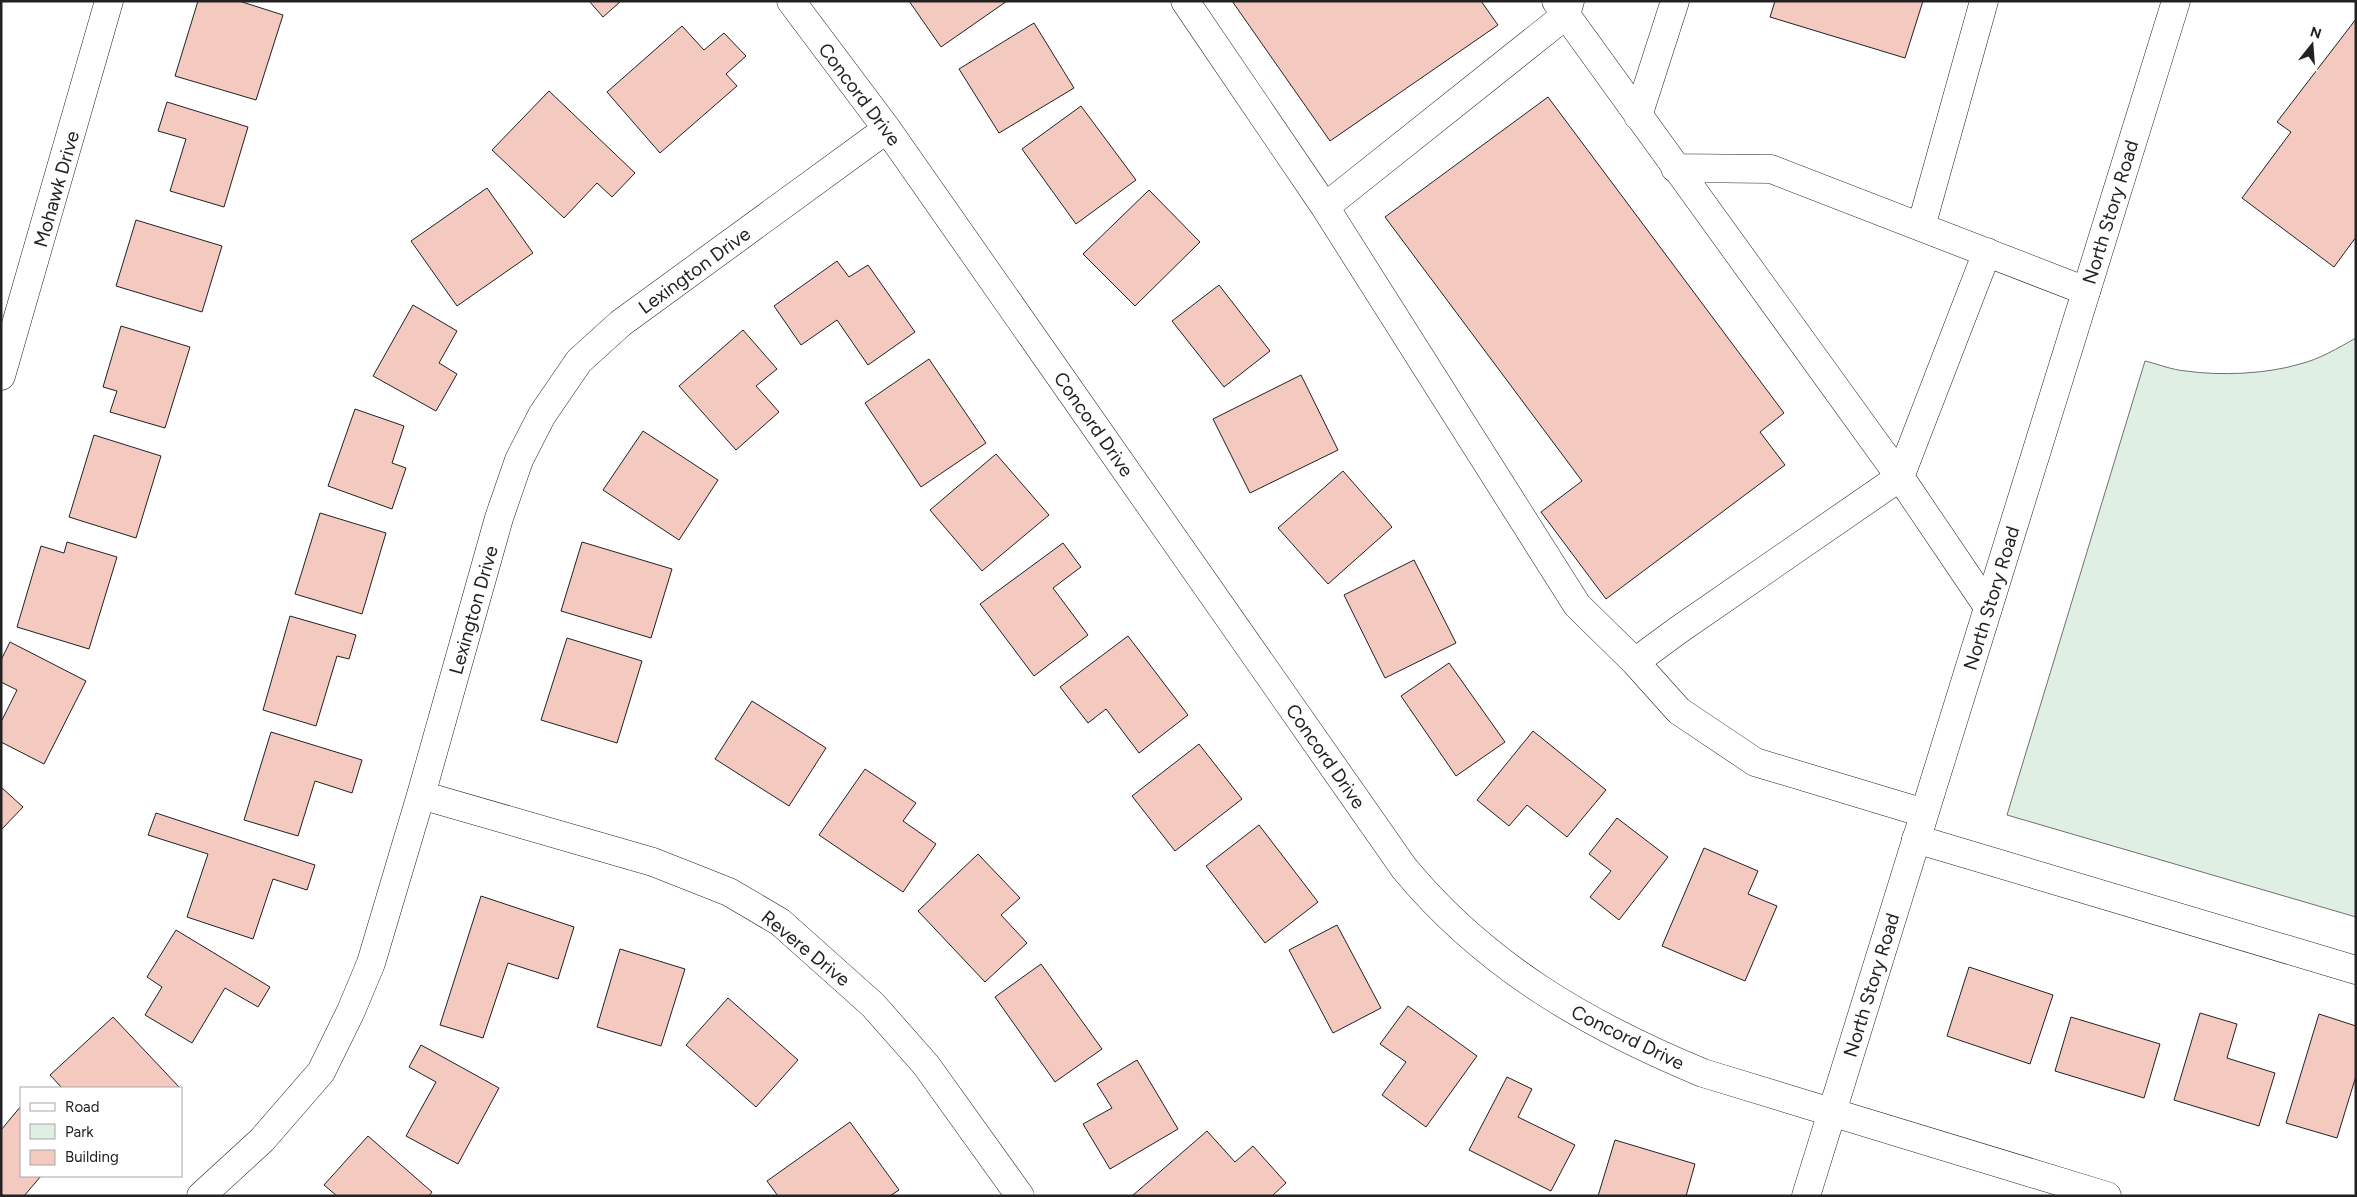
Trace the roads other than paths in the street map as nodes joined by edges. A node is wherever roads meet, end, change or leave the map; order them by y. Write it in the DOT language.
graph roads {
  1 [pos="109,1"];
  2 [pos="791,1"];
  3 [pos="1184,1"];
  4 [pos="1676,1"];
  5 [pos="1984,1"];
  6 [pos="2176,1"];
  7 [pos="1564,6"];
  8 [pos="1638,116"];
  9 [pos="887,129"];
  10 [pos="1675,168"];
  11 [pos="1325,207"];
  12 [pos="1921,227"];
  13 [pos="1987,252"];
  14 [pos="2086,290"];
  15 [pos="1,376"];
  16 [pos="1900,477"];
  17 [pos="1988,607"];
  18 [pos="1635,662"];
  19 [pos="421,795"];
  20 [pos="1924,813"];
  21 [pos="1916,839"];
  22 [pos="2356,970"];
  23 [pos="1832,1111"];
  24 [pos="201,1196"];
  25 [pos="1020,1196"];
  26 [pos="1806,1196"];
  27 [pos="2107,1196"];
  1 -- 15 [label="street, Mohawk Drive"];
  2 -- 9 [label="street, Concord Drive"];
  3 -- 11 [label="street"];
  4 -- 8 [label="street"];
  5 -- 12 [label="street"];
  6 -- 14 [label="street, North Story Road"];
  7 -- 8 [label="street"];
  7 -- 11 [label="street"];
  8 -- 10 [label="street"];
  9 -- 19 [label="street, Lexington Drive"];
  9 -- 23 [label="street, Concord Drive"];
  10 -- 12 [label="street"];
  10 -- 16 [label="street"];
  11 -- 18 [label="street"];
  12 -- 13 [label="street"];
  13 -- 14 [label="street"];
  13 -- 16 [label="street"];
  14 -- 17 [label="street, North Story Road"];
  16 -- 17 [label="street"];
  16 -- 18 [label="street"];
  17 -- 20 [label="street, North Story Road"];
  18 -- 20 [label="street"];
  19 -- 24 [label="street, Lexington Drive"];
  19 -- 25 [label="street, Revere Drive"];
  20 -- 21 [label="street, North Story Road"];
  21 -- 22 [label="street"];
  21 -- 23 [label="street, North Story Road"];
  23 -- 26 [label="street, North Story Road"];
  23 -- 27 [label="street, Concord Drive"];
}
